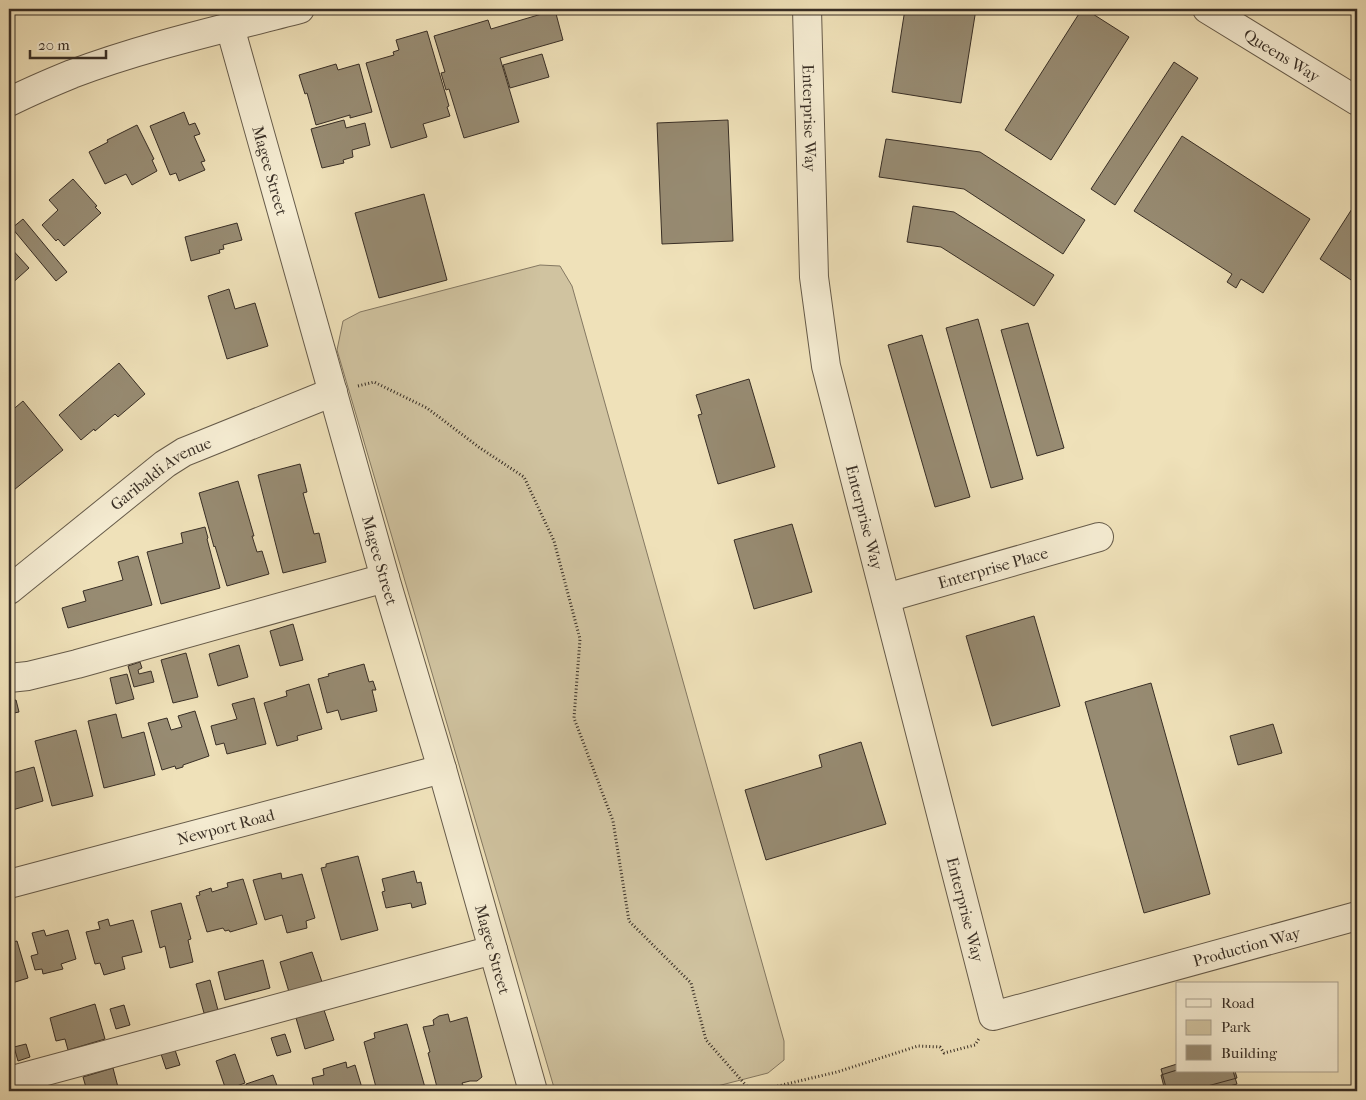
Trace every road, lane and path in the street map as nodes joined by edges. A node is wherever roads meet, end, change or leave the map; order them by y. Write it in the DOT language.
graph roads {
  1 [pos="300,9"];
  2 [pos="806,9"];
  3 [pos="1206,9"];
  4 [pos="230,27"];
  5 [pos="1357,101"];
  6 [pos="9,102"];
  7 [pos="334,392"];
  8 [pos="1099,537"];
  9 [pos="385,578"];
  10 [pos="9,590"];
  11 [pos="886,598"];
  12 [pos="9,678"];
  13 [pos="442,769"];
  14 [pos="9,884"];
  15 [pos="1357,916"];
  16 [pos="492,950"];
  17 [pos="993,1016"];
  18 [pos="9,1081"];
  19 [pos="533,1091"];
  20 [pos="751,1091"];
  21 [pos="757,1091"];
  1 -- 4 [label="street"];
  2 -- 11 [label="street, Enterprise Way"];
  3 -- 5 [label="street, Queens Way"];
  4 -- 6 [label="street"];
  4 -- 7 [label="street, Magee Street"];
  7 -- 9 [label="street, Magee Street"];
  7 -- 10 [label="street, Garibaldi Avenue"];
  7 -- 20 [label="path"];
  8 -- 11 [label="street, Enterprise Place"];
  9 -- 12 [label="street"];
  9 -- 13 [label="street, Magee Street"];
  11 -- 17 [label="street, Enterprise Way"];
  13 -- 14 [label="street, Newport Road"];
  13 -- 16 [label="street, Magee Street"];
  15 -- 17 [label="street, Production Way"];
  16 -- 18 [label="street"];
  16 -- 19 [label="street, Magee Street"];
  17 -- 21 [label="path"];
}
